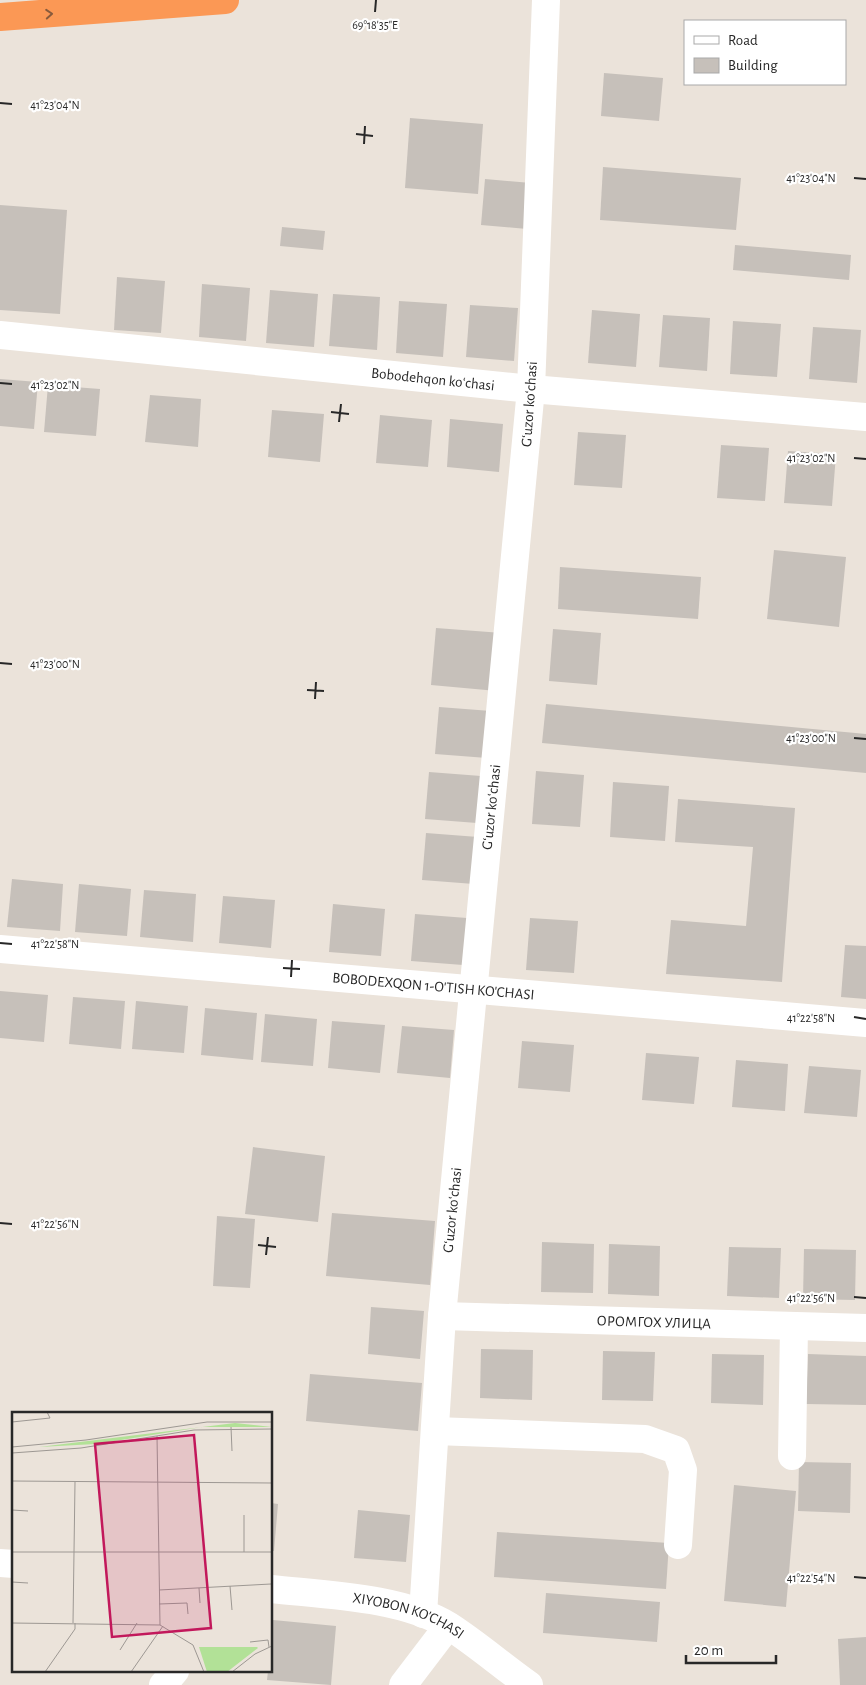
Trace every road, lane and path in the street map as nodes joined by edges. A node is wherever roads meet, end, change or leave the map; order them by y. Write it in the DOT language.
graph roads {
  1 [pos="225,0"];
  2 [pos="546,0"];
  3 [pos="0,17"];
  4 [pos="0,335"];
  5 [pos="531,389"];
  6 [pos="866,417"];
  7 [pos="0,948"];
  8 [pos="474,989"];
  9 [pos="866,1023"];
  10 [pos="442,1316"];
  11 [pos="794,1326"];
  12 [pos="866,1328"];
  13 [pos="435,1431"];
  14 [pos="792,1456"];
  15 [pos="678,1544"];
  16 [pos="272,1589"];
  17 [pos="423,1614"];
  18 [pos="448,1626"];
  19 [pos="174,1672"];
  20 [pos="163,1685"];
  21 [pos="403,1685"];
  22 [pos="529,1685"];
  3 -- 1 [label="highway, one-way"];
  2 -- 5 [label="street, Gʻuzor koʻchasi"];
  4 -- 5 [label="street, Bobodehqon koʻchasi"];
  5 -- 6 [label="street, Bobodehqon koʻchasi"];
  5 -- 8 [label="street, Gʻuzor koʻchasi"];
  7 -- 8 [label="street, BOBODEXQON 1-O'TISH KO'CHASI"];
  8 -- 9 [label="street, BOBODEXQON 1-O'TISH KO'CHASI"];
  8 -- 10 [label="street, Gʻuzor koʻchasi"];
  10 -- 11 [label="street, ОРОМГОХ УЛИЦА"];
  10 -- 13 [label="street, Gʻuzor koʻchasi"];
  11 -- 12 [label="street, ОРОМГОХ УЛИЦА"];
  11 -- 14 [label="street"];
  13 -- 15 [label="street"];
  13 -- 17 [label="street, Gʻuzor koʻchasi"];
  16 -- 17 [label="street, XIYOBON KO'CHASI"];
  17 -- 18 [label="street, XIYOBON KO'CHASI"];
  18 -- 21 [label="street"];
  18 -- 22 [label="street, XIYOBON KO'CHASI"];
  19 -- 20 [label="street"];
}
